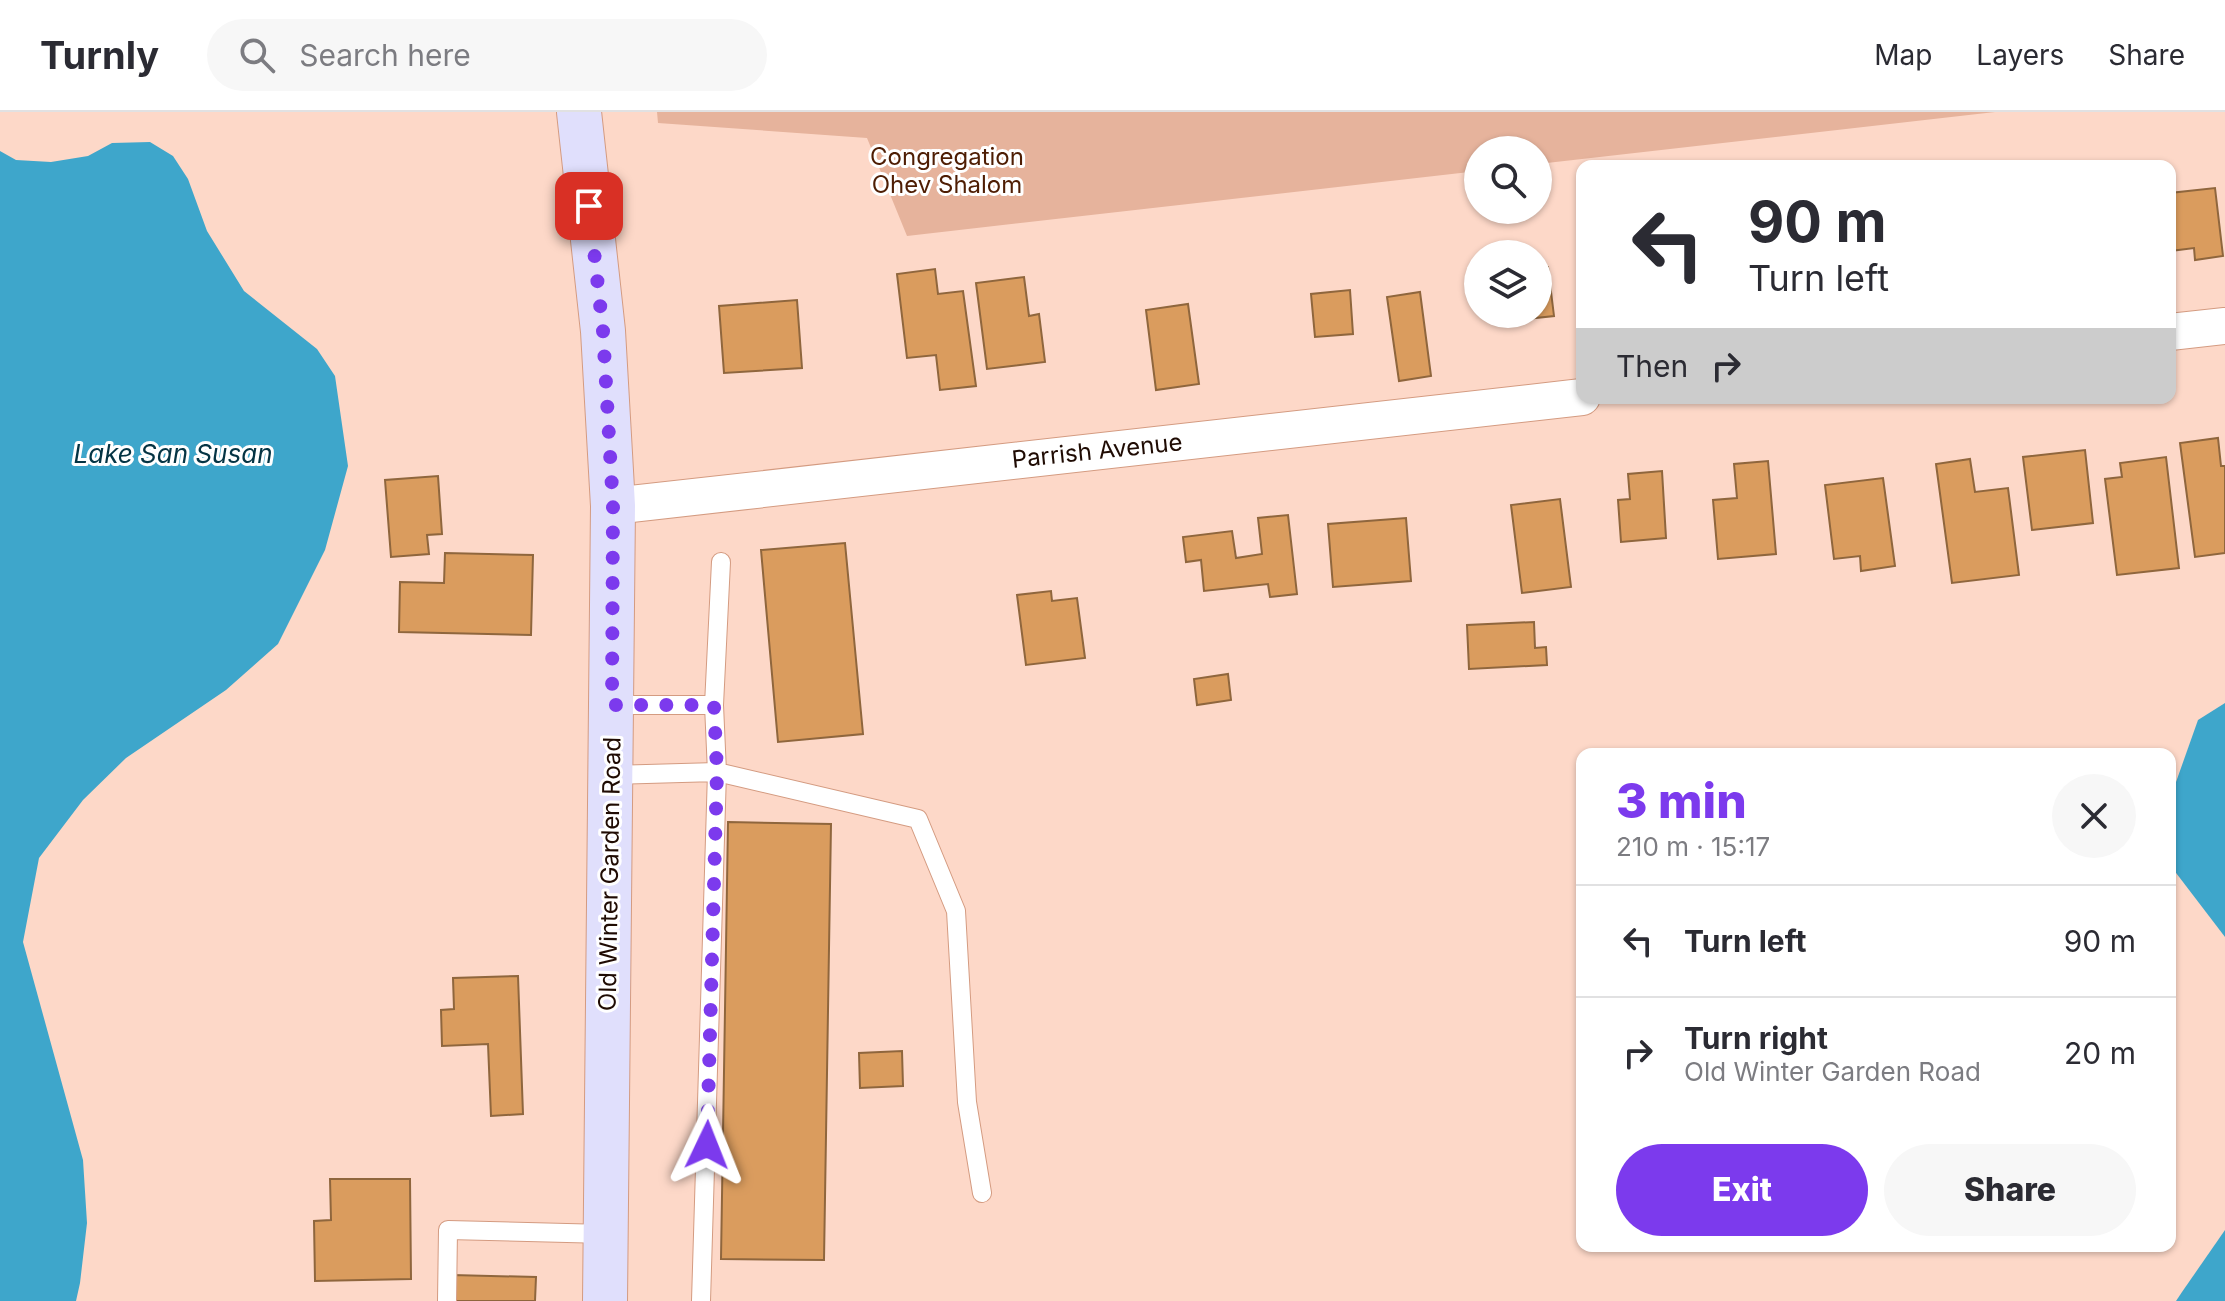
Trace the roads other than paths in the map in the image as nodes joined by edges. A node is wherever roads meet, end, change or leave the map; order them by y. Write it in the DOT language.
graph roads {
  1 [pos="579,112"];
  2 [pos="2225,326"];
  3 [pos="2176,331"];
  4 [pos="1576,398"];
  5 [pos="613,506"];
  6 [pos="721,562"];
  7 [pos="612,705"];
  8 [pos="714,705"];
  9 [pos="717,772"];
  10 [pos="611,775"];
  11 [pos="982,1193"];
  12 [pos="606,1234"];
  13 [pos="447,1301"];
  14 [pos="605,1301"];
  15 [pos="701,1301"];
  1 -- 5 [label="main road, Old Winter Garden Road"];
  2 -- 3 [label="street"];
  4 -- 5 [label="street, Parrish Avenue"];
  5 -- 7 [label="main road, Old Winter Garden Road"];
  6 -- 8 [label="lane"];
  7 -- 8 [label="lane"];
  7 -- 10 [label="main road, Old Winter Garden Road"];
  8 -- 9 [label="lane"];
  9 -- 10 [label="lane"];
  9 -- 11 [label="lane"];
  9 -- 15 [label="lane"];
  10 -- 12 [label="main road, Old Winter Garden Road"];
  12 -- 13 [label="lane"];
  12 -- 14 [label="main road, Old Winter Garden Road"];
}
